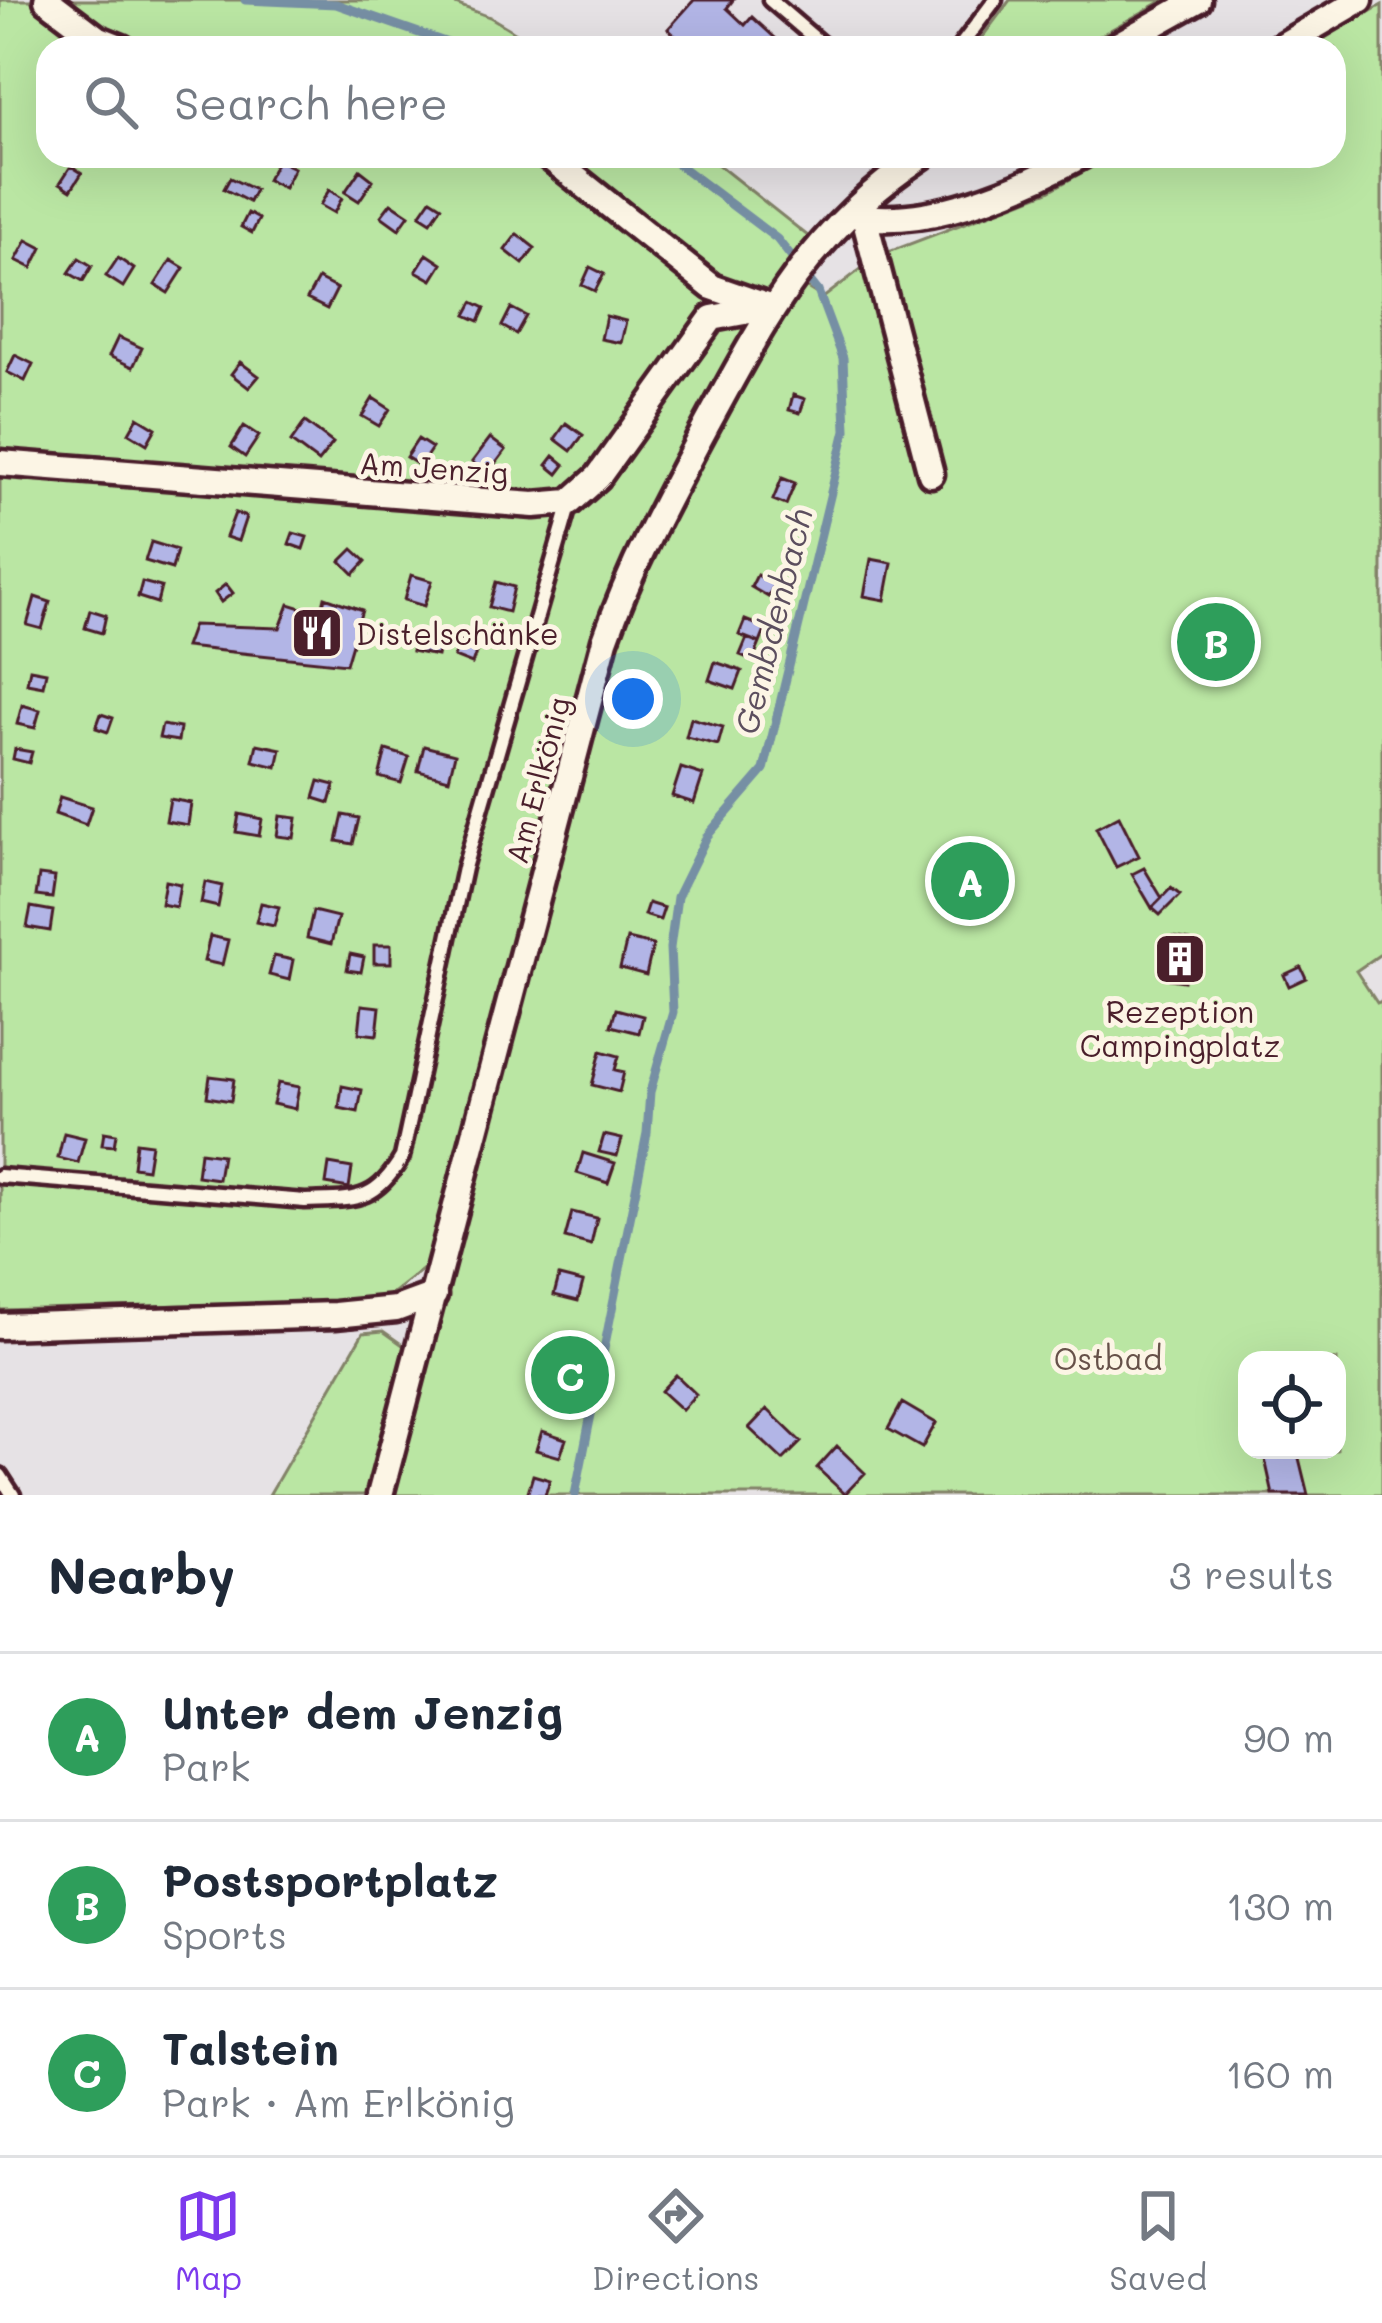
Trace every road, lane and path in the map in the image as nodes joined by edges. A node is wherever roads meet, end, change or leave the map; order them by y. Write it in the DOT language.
graph roads {
  1 [pos="47,0"];
  2 [pos="770,0"];
  3 [pos="995,0"];
  4 [pos="1198,0"];
  5 [pos="1360,0"];
  6 [pos="94,36"];
  7 [pos="812,36"];
  8 [pos="968,36"];
  9 [pos="1134,36"];
  10 [pos="1298,36"];
  11 [pos="563,168"];
  12 [pos="908,168"];
  13 [pos="1059,168"];
  14 [pos="855,215"];
  15 [pos="771,307"];
  16 [pos="0,464"];
  17 [pos="931,474"];
  18 [pos="571,502"];
  19 [pos="0,1175"];
  20 [pos="434,1295"];
  21 [pos="0,1326"];
  22 [pos="0,1474"];
  23 [pos="13,1495"];
  24 [pos="380,1495"];
  1 -- 6 [label="street"];
  2 -- 7 [label="lane"];
  3 -- 8 [label="lane"];
  4 -- 9 [label="street"];
  5 -- 10 [label="street"];
  11 -- 15 [label="street"];
  12 -- 14 [label="street"];
  13 -- 14 [label="street"];
  14 -- 15 [label="street, Am Erlkönig"];
  14 -- 17 [label="street"];
  15 -- 18 [label="street"];
  15 -- 20 [label="street, Am Erlkönig"];
  16 -- 18 [label="street, Am Jenzig"];
  18 -- 19 [label="lane"];
  20 -- 21 [label="street"];
  20 -- 24 [label="street, Am Erlkönig"];
  22 -- 23 [label="lane"];
}
